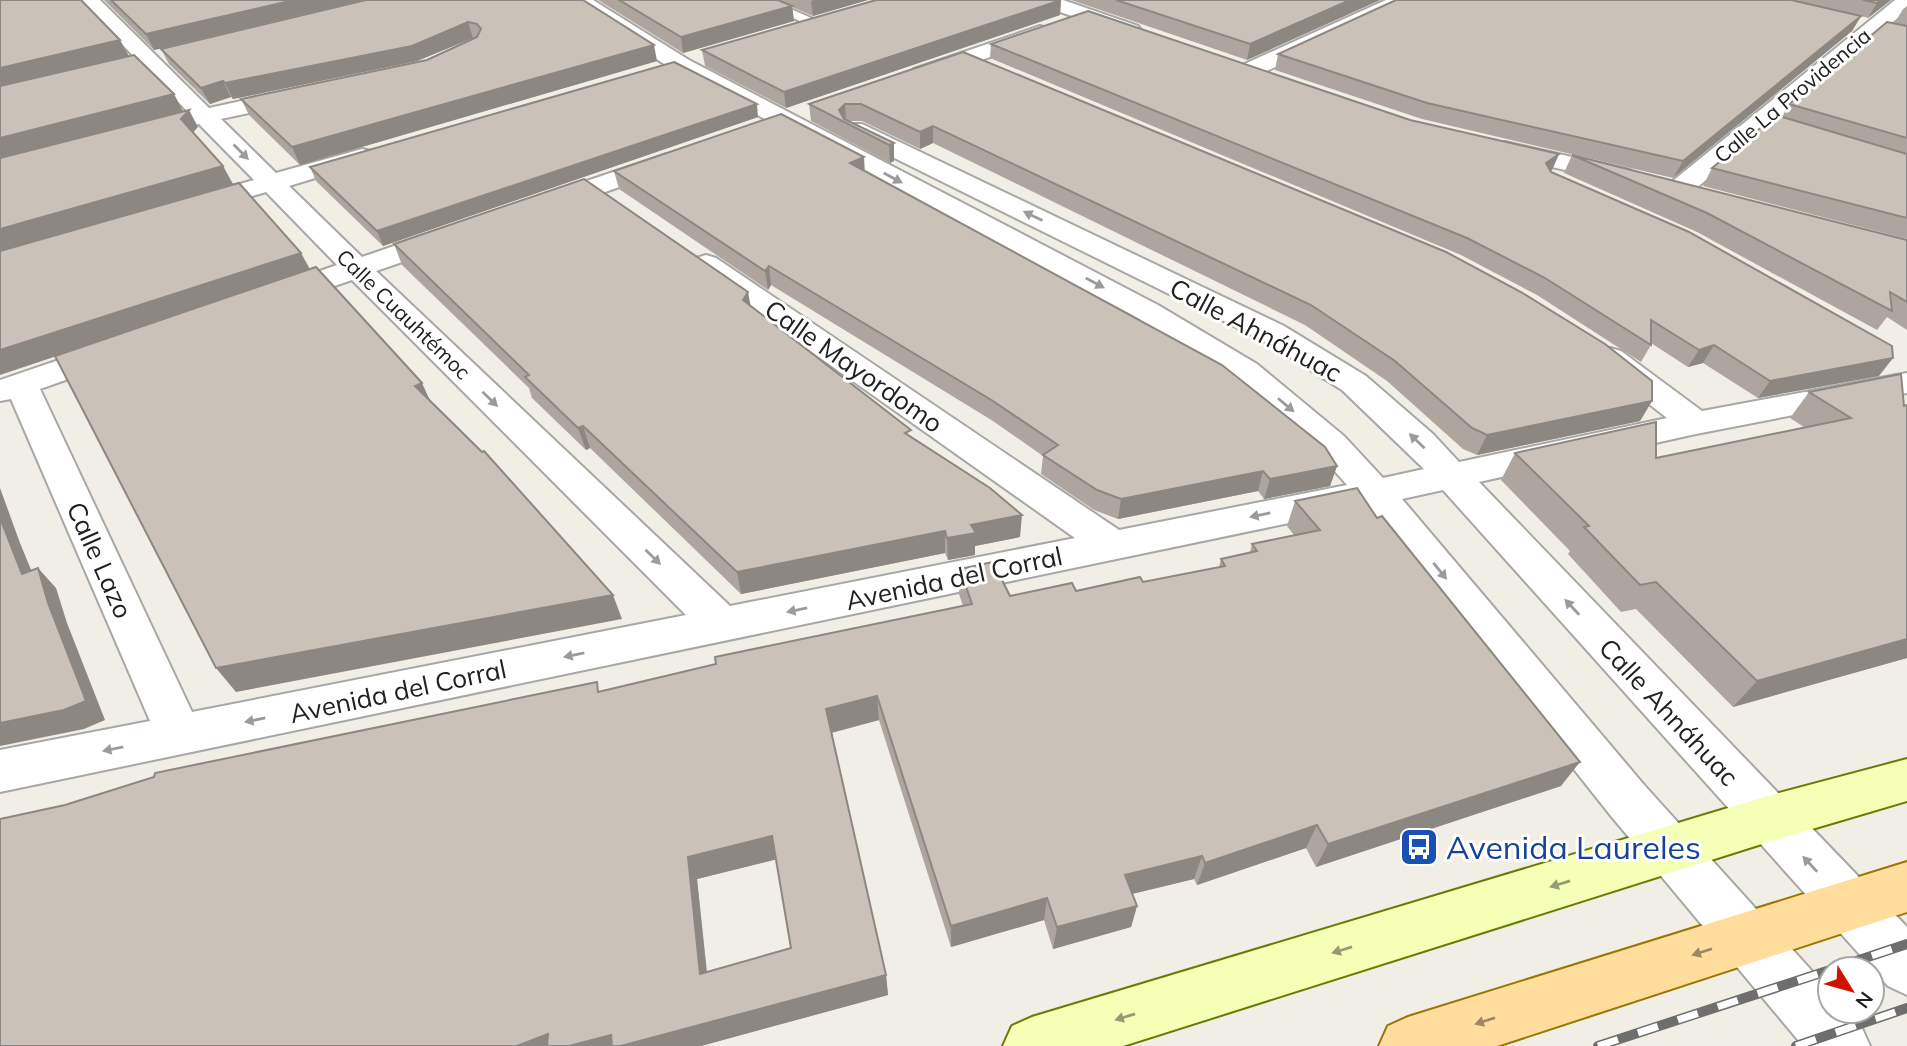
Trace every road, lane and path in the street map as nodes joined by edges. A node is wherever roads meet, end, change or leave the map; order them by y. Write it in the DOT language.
graph roads {
  1 [pos="89,0"];
  2 [pos="579,0"];
  3 [pos="758,0"];
  4 [pos="1044,0"];
  5 [pos="1402,0"];
  6 [pos="1907,0"];
  7 [pos="1087,15"];
  8 [pos="845,16"];
  9 [pos="1847,22"];
  10 [pos="818,24"];
  11 [pos="1873,28"];
  12 [pos="1896,33"];
  13 [pos="778,36"];
  14 [pos="1149,37"];
  15 [pos="965,58"];
  16 [pos="1224,62"];
  17 [pos="1248,71"];
  18 [pos="1003,74"];
  19 [pos="903,80"];
  20 [pos="1274,80"];
  21 [pos="325,91"];
  22 [pos="204,115"];
  23 [pos="801,116"];
  24 [pos="1758,122"];
  25 [pos="166,125"];
  26 [pos="1781,130"];
  27 [pos="747,135"];
  28 [pos="390,148"];
  29 [pos="696,152"];
  30 [pos="271,182"];
  31 [pos="595,187"];
  32 [pos="1678,190"];
  33 [pos="1705,197"];
  34 [pos="1603,199"];
  35 [pos="628,210"];
  36 [pos="168,213"];
  37 [pos="515,214"];
  38 [pos="476,228"];
  39 [pos="685,249"];
  40 [pos="357,268"];
  41 [pos="254,304"];
  42 [pos="1584,340"];
  43 [pos="137,344"];
  44 [pos="1903,369"];
  45 [pos="10,388"];
  46 [pos="1696,423"];
  47 [pos="1451,476"];
  48 [pos="1375,492"];
  49 [pos="1113,545"];
  50 [pos="723,625"];
  51 [pos="180,736"];
  52 [pos="0,771"];
  53 [pos="1907,780"];
  54 [pos="1768,819"];
  55 [pos="1672,849"];
  56 [pos="1907,887"];
  57 [pos="1849,905"];
  58 [pos="1748,937"];
  59 [pos="1907,967"];
  60 [pos="1032,1046"];
  61 [pos="1408,1046"];
  62 [pos="1841,1046"];
  1 -- 22 [label="street, Calle Cuauhtémoc"];
  2 -- 23 [label="street, Calle Ahnáhuac"];
  3 -- 10 [label="lane"];
  4 -- 7 [label="street"];
  5 -- 17 [label="street"];
  6 -- 11 [label="street, Calle La Providencia"];
  7 -- 14 [label="street"];
  7 -- 15 [label="street"];
  8 -- 10 [label="street"];
  9 -- 11 [label="street"];
  10 -- 13 [label="street"];
  11 -- 12 [label="street"];
  11 -- 24 [label="street, Calle La Providencia"];
  15 -- 18 [label="street"];
  15 -- 19 [label="street"];
  16 -- 17 [label="street"];
  17 -- 20 [label="street"];
  21 -- 22 [label="street"];
  22 -- 25 [label="street"];
  22 -- 30 [label="street, Calle Cuauhtémoc, one-way"];
  23 -- 27 [label="street"];
  47 -- 23 [label="street, Calle Ahnáhuac, one-way"];
  23 -- 48 [label="street, Calle Ahnáhuac, one-way"];
  24 -- 26 [label="lane"];
  24 -- 32 [label="street, Calle La Providencia"];
  28 -- 30 [label="street"];
  29 -- 31 [label="street"];
  30 -- 36 [label="street"];
  30 -- 40 [label="street, Calle Cuauhtémoc"];
  31 -- 35 [label="street"];
  31 -- 37 [label="street"];
  32 -- 33 [label="street"];
  32 -- 34 [label="street"];
  38 -- 40 [label="street"];
  39 -- 49 [label="street, Calle Mayordomo"];
  40 -- 41 [label="street"];
  40 -- 50 [label="street, Calle Cuauhtémoc, one-way"];
  42 -- 46 [label="street"];
  43 -- 45 [label="street"];
  44 -- 46 [label="street, Avenida del Corral"];
  45 -- 51 [label="street, Calle Lazo"];
  46 -- 47 [label="street, Avenida del Corral"];
  47 -- 48 [label="street, Avenida del Corral"];
  54 -- 47 [label="street, Calle Ahnáhuac, one-way"];
  48 -- 49 [label="street, Avenida del Corral, one-way"];
  48 -- 55 [label="street, Calle Ahnáhuac, one-way"];
  49 -- 50 [label="street, Avenida del Corral, one-way"];
  50 -- 51 [label="street, Avenida del Corral, one-way"];
  51 -- 52 [label="street, Avenida del Corral, one-way"];
  53 -- 54 [label="main road"];
  54 -- 55 [label="main road"];
  57 -- 54 [label="street, Calle Ahnáhuac, one-way"];
  55 -- 58 [label="street, Calle Ahnáhuac"];
  55 -- 60 [label="main road, one-way"];
  56 -- 57 [label="main road"];
  57 -- 58 [label="main road"];
  57 -- 59 [label="street, Calle Ahnáhuac"];
  58 -- 61 [label="main road, one-way"];
  58 -- 62 [label="street, Calle Ahnáhuac"];
}
